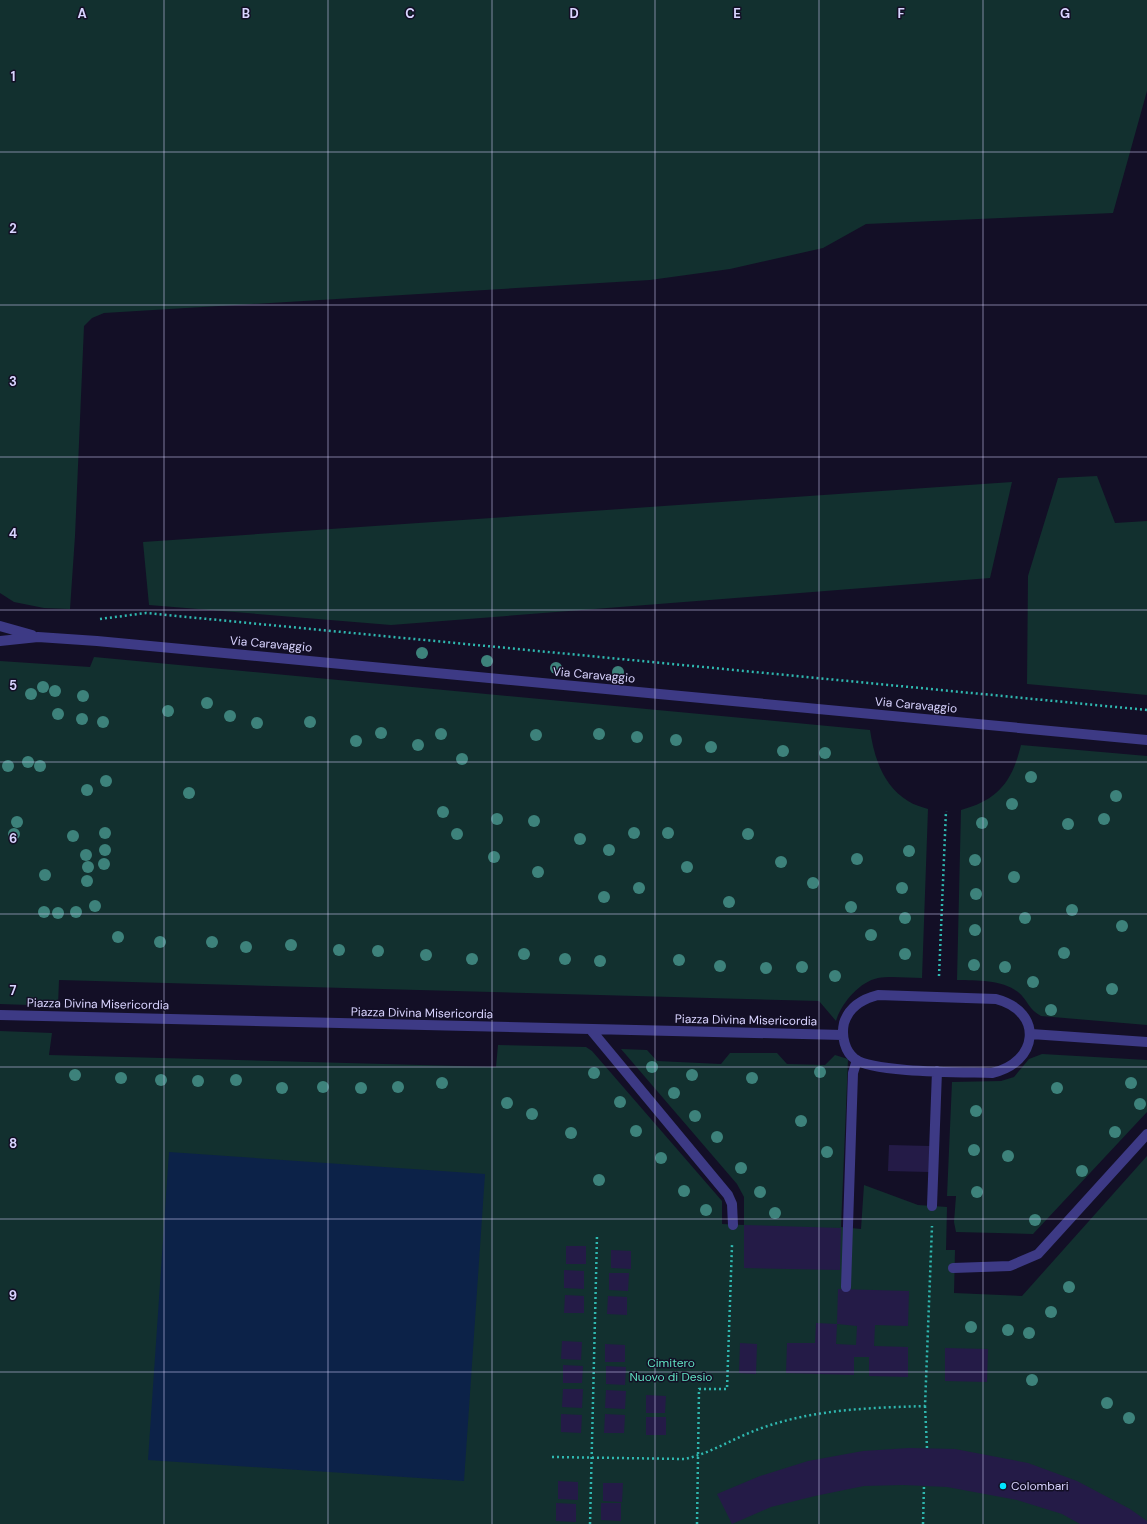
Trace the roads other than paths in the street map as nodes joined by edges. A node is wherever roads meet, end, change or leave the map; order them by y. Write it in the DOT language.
graph roads {
  1 [pos="0,626"];
  2 [pos="38,637"];
  3 [pos="0,641"];
  4 [pos="1147,740"];
  5 [pos="0,1015"];
  6 [pos="591,1030"];
  7 [pos="1031,1034"];
  8 [pos="843,1035"];
  9 [pos="1147,1042"];
  10 [pos="856,1060"];
  11 [pos="937,1071"];
  12 [pos="1147,1134"];
  13 [pos="932,1206"];
  14 [pos="733,1225"];
  15 [pos="953,1268"];
  16 [pos="846,1288"];
  1 -- 2 [label="street, Via Caravaggio"];
  2 -- 3 [label="street, Via Caravaggio"];
  2 -- 4 [label="street, Via Caravaggio"];
  5 -- 6 [label="street, Piazza Divina Misericordia"];
  6 -- 8 [label="street, Piazza Divina Misericordia"];
  6 -- 14 [label="street"];
  7 -- 8 [label="street"];
  7 -- 9 [label="street"];
  7 -- 11 [label="street"];
  8 -- 10 [label="street"];
  10 -- 11 [label="street"];
  10 -- 16 [label="street"];
  11 -- 13 [label="street"];
  12 -- 15 [label="street"];
}
